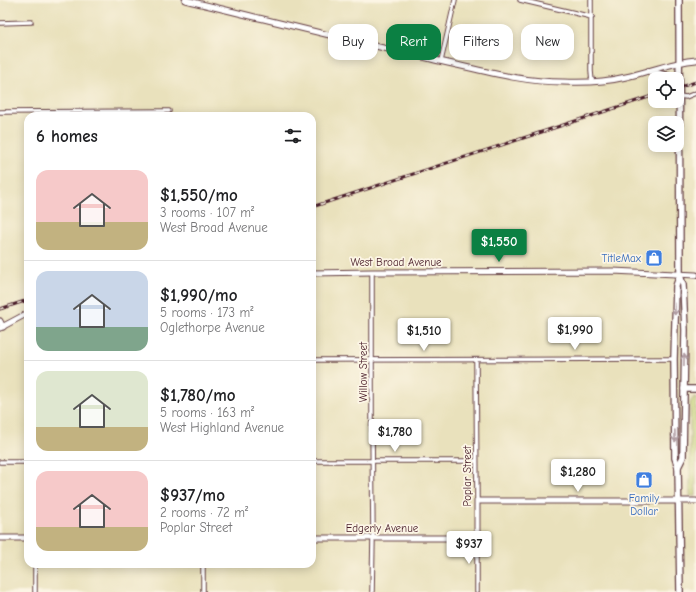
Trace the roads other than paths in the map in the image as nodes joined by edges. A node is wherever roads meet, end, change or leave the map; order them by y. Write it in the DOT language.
graph roads {
  1 [pos="189,0"];
  2 [pos="455,0"];
  3 [pos="520,0"];
  4 [pos="592,0"];
  5 [pos="679,0"];
  6 [pos="592,17"];
  7 [pos="31,22"];
  8 [pos="0,23"];
  9 [pos="696,60"];
  10 [pos="441,61"];
  11 [pos="679,62"];
  12 [pos="649,71"];
  13 [pos="653,72"];
  14 [pos="679,72"];
  15 [pos="592,82"];
  16 [pos="696,93"];
  17 [pos="684,97"];
  18 [pos="679,108"];
  19 [pos="169,111"];
  20 [pos="0,112"];
  21 [pos="372,272"];
  22 [pos="316,273"];
  23 [pos="680,275"];
  24 [pos="696,275"];
  25 [pos="24,315"];
  26 [pos="0,321"];
  27 [pos="1,327"];
  28 [pos="674,359"];
  29 [pos="316,360"];
  30 [pos="372,360"];
  31 [pos="476,360"];
  32 [pos="674,372"];
  33 [pos="684,389"];
  34 [pos="696,389"];
  35 [pos="674,404"];
  36 [pos="316,461"];
  37 [pos="373,461"];
  38 [pos="476,461"];
  39 [pos="0,462"];
  40 [pos="24,462"];
  41 [pos="678,467"];
  42 [pos="477,501"];
  43 [pos="696,501"];
  44 [pos="679,502"];
  45 [pos="0,538"];
  46 [pos="24,538"];
  47 [pos="316,538"];
  48 [pos="373,538"];
  49 [pos="477,538"];
  50 [pos="35,568"];
  51 [pos="203,568"];
  52 [pos="35,592"];
  53 [pos="203,592"];
  54 [pos="372,592"];
  55 [pos="477,592"];
  56 [pos="680,592"];
  1 -- 10 [label="street"];
  2 -- 10 [label="street"];
  3 -- 6 [label="street"];
  4 -- 6 [label="street"];
  5 -- 11 [label="main road"];
  6 -- 15 [label="street"];
  7 -- 8 [label="street"];
  9 -- 11 [label="street"];
  10 -- 15 [label="street"];
  11 -- 12 [label="street"];
  11 -- 14 [label="main road"];
  12 -- 13 [label="main road"];
  12 -- 15 [label="street"];
  16 -- 17 [label="street"];
  18 -- 23 [label="main road"];
  19 -- 20 [label="street"];
  21 -- 22 [label="street, West Broad Avenue"];
  21 -- 23 [label="street, West Broad Avenue"];
  21 -- 30 [label="street, Willow Street"];
  23 -- 24 [label="street, West Broad Avenue"];
  23 -- 28 [label="main road, one-way"];
  33 -- 23 [label="main road, one-way"];
  25 -- 27 [label="street"];
  26 -- 27 [label="street"];
  28 -- 31 [label="street"];
  28 -- 32 [label="main road"];
  29 -- 30 [label="street"];
  30 -- 31 [label="street"];
  30 -- 37 [label="street, Willow Street"];
  31 -- 38 [label="street, Poplar Street"];
  32 -- 33 [label="main road"];
  32 -- 35 [label="main road"];
  33 -- 34 [label="main road"];
  33 -- 35 [label="main road"];
  33 -- 41 [label="main road"];
  35 -- 41 [label="main road, one-way"];
  36 -- 37 [label="street"];
  37 -- 38 [label="street"];
  37 -- 48 [label="street, Willow Street"];
  38 -- 42 [label="street, Poplar Street"];
  39 -- 40 [label="street"];
  41 -- 44 [label="main road"];
  42 -- 44 [label="street"];
  42 -- 49 [label="street, Poplar Street"];
  43 -- 44 [label="street"];
  44 -- 56 [label="main road"];
  45 -- 46 [label="street"];
  47 -- 48 [label="street, Edgerly Avenue"];
  48 -- 49 [label="street, Edgerly Avenue"];
  48 -- 54 [label="street, Willow Street"];
  49 -- 55 [label="street, Poplar Street"];
  50 -- 52 [label="street"];
  51 -- 53 [label="street"];
}
